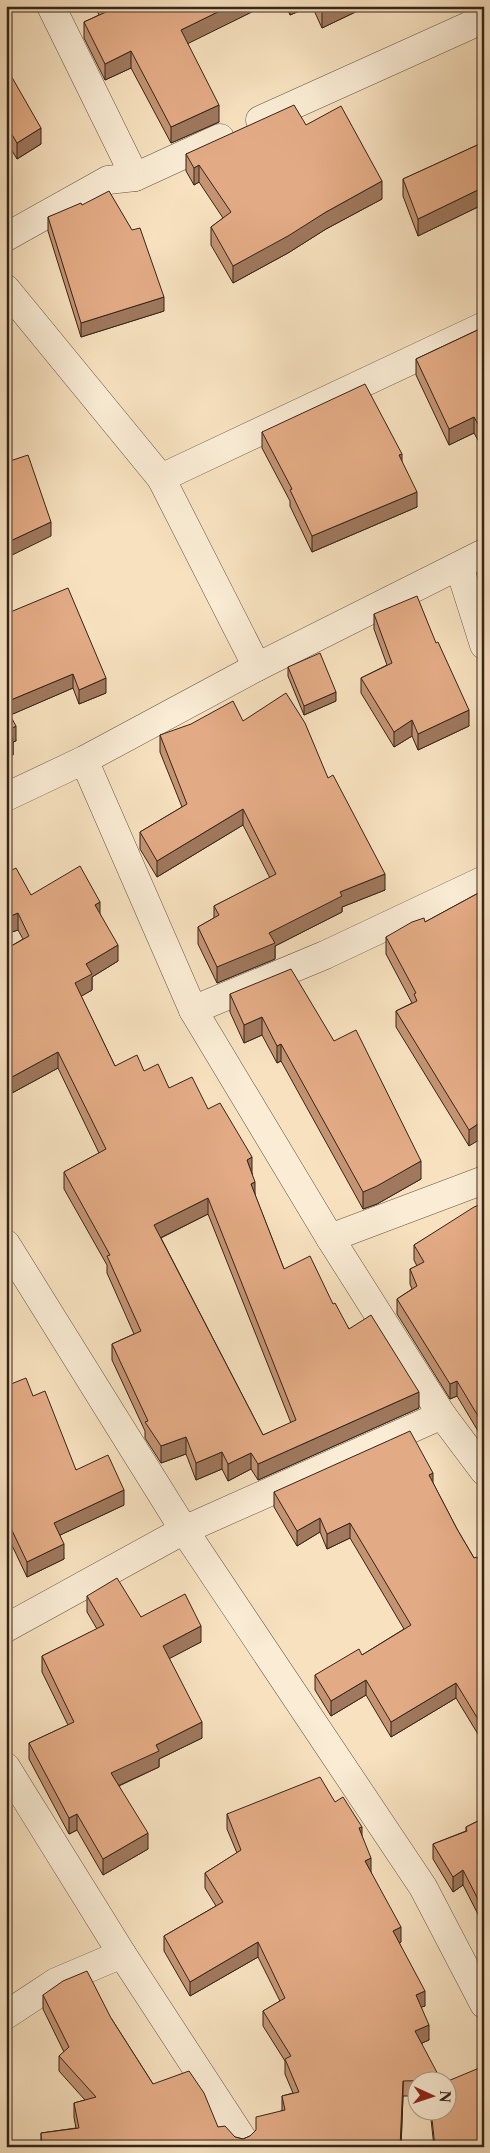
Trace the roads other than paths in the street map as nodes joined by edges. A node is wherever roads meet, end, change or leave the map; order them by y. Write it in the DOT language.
graph roads {
  1 [pos="51,6"];
  2 [pos="484,19"];
  3 [pos="135,177"];
  4 [pos="6,237"];
  5 [pos="6,289"];
  6 [pos="484,326"];
  7 [pos="162,478"];
  8 [pos="484,553"];
  9 [pos="459,566"];
  10 [pos="484,646"];
  11 [pos="257,667"];
  12 [pos="84,760"];
  13 [pos="6,797"];
  14 [pos="484,880"];
  15 [pos="193,1010"];
  16 [pos="484,1180"];
  17 [pos="330,1238"];
  18 [pos="6,1244"];
  19 [pos="442,1414"];
  20 [pos="484,1471"];
  21 [pos="184,1530"];
  22 [pos="6,1628"];
  23 [pos="6,1767"];
  24 [pos="122,1954"];
  25 [pos="484,2004"];
  26 [pos="6,2015"];
  27 [pos="242,2138"];
  1 -- 3 [label="street"];
  2 -- 3 [label="street"];
  3 -- 4 [label="street"];
  5 -- 7 [label="street"];
  6 -- 7 [label="street"];
  7 -- 11 [label="street"];
  8 -- 9 [label="street"];
  9 -- 10 [label="street"];
  9 -- 11 [label="street"];
  11 -- 12 [label="street"];
  12 -- 13 [label="street"];
  12 -- 15 [label="street"];
  14 -- 15 [label="street"];
  15 -- 17 [label="street"];
  16 -- 17 [label="street"];
  17 -- 19 [label="street"];
  18 -- 21 [label="street"];
  19 -- 20 [label="street"];
  19 -- 21 [label="street"];
  21 -- 22 [label="street"];
  21 -- 25 [label="street"];
  23 -- 24 [label="street"];
  24 -- 26 [label="street"];
  24 -- 27 [label="street"];
}
